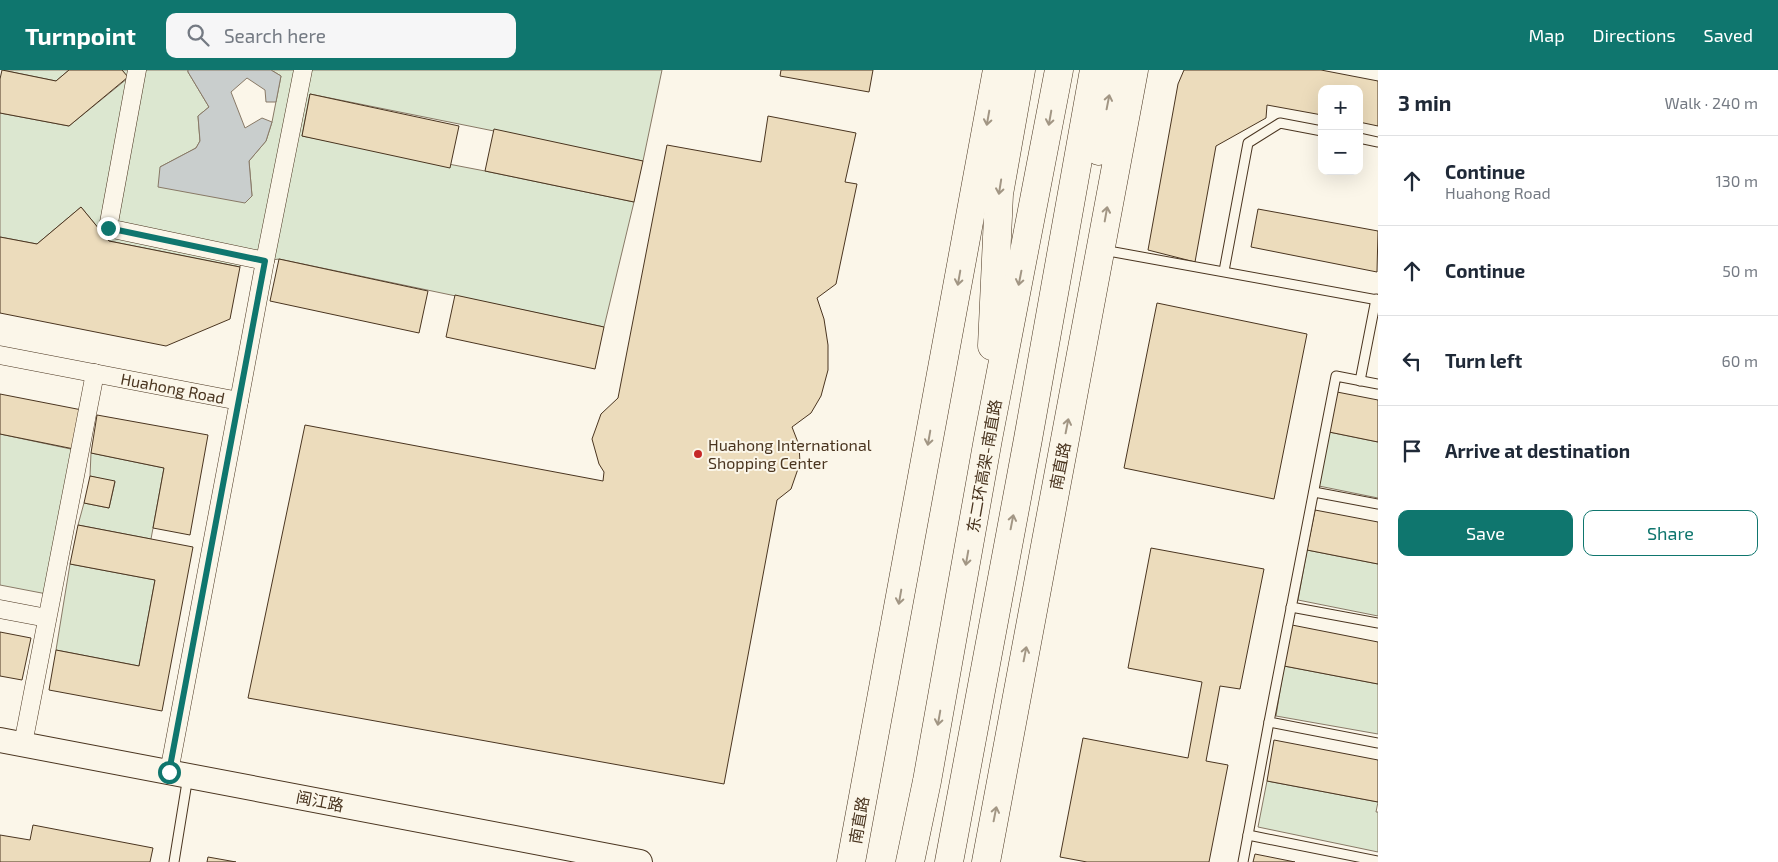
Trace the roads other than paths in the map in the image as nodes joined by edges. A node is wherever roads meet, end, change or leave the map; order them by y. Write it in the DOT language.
graph roads {
  1 [pos="138,70"];
  2 [pos="303,70"];
  3 [pos="997,70"];
  4 [pos="1021,70"];
  5 [pos="1059,70"];
  6 [pos="1094,70"];
  7 [pos="1114,70"];
  8 [pos="1134,70"];
  9 [pos="1318,130"];
  10 [pos="1363,139"];
  11 [pos="1378,142"];
  12 [pos="1100,250"];
  13 [pos="265,261"];
  14 [pos="1224,271"];
  15 [pos="1377,299"];
  16 [pos="0,355"];
  17 [pos="95,373"];
  18 [pos="1360,381"];
  19 [pos="1378,384"];
  20 [pos="239,401"];
  21 [pos="988,439"];
  22 [pos="1028,439"];
  23 [pos="1314,492"];
  24 [pos="1378,504"];
  25 [pos="1291,607"];
  26 [pos="0,609"];
  27 [pos="47,618"];
  28 [pos="1378,623"];
  29 [pos="1269,722"];
  30 [pos="0,740"];
  31 [pos="1378,743"];
  32 [pos="23,744"];
  33 [pos="0,756"];
  34 [pos="181,779"];
  35 [pos="1248,836"];
  36 [pos="591,857"];
  37 [pos="1378,861"];
  38 [pos="174,862"];
  39 [pos="559,862"];
  40 [pos="640,862"];
  41 [pos="851,862"];
  42 [pos="910,862"];
  43 [pos="949,862"];
  44 [pos="986,862"];
  45 [pos="1243,862"];
  1 -- 13 [label="street"];
  2 -- 13 [label="street"];
  3 -- 41 [label="highway, 南直路, one-way"];
  4 -- 21 [label="highway, one-way"];
  5 -- 21 [label="highway, 东二环高架-南直路, one-way"];
  6 -- 22 [label="highway"];
  22 -- 7 [label="highway, one-way"];
  12 -- 8 [label="highway, 南直路, one-way"];
  9 -- 14 [label="lane"];
  10 -- 11 [label="lane"];
  12 -- 14 [label="lane"];
  44 -- 12 [label="highway, 南直路, one-way"];
  13 -- 20 [label="street"];
  14 -- 15 [label="lane"];
  15 -- 18 [label="lane"];
  16 -- 17 [label="street, Huahong Road"];
  17 -- 20 [label="street, Huahong Road"];
  17 -- 27 [label="street"];
  18 -- 19 [label="lane"];
  18 -- 23 [label="lane"];
  20 -- 34 [label="street, Huahong Road"];
  21 -- 42 [label="highway, 东二环高架-南直路, one-way"];
  43 -- 22 [label="highway, one-way"];
  23 -- 24 [label="lane"];
  23 -- 25 [label="lane"];
  25 -- 28 [label="lane"];
  25 -- 29 [label="lane"];
  26 -- 27 [label="street"];
  27 -- 32 [label="street"];
  29 -- 31 [label="lane"];
  29 -- 35 [label="lane"];
  30 -- 32 [label="main road, 闽江路"];
  32 -- 34 [label="main road, 闽江路"];
  33 -- 34 [label="main road, 闽江路"];
  34 -- 36 [label="main road, 闽江路"];
  34 -- 38 [label="lane"];
  34 -- 39 [label="main road, 闽江路"];
  35 -- 37 [label="lane"];
  35 -- 45 [label="lane"];
  36 -- 40 [label="main road, 闽江路"];
}
